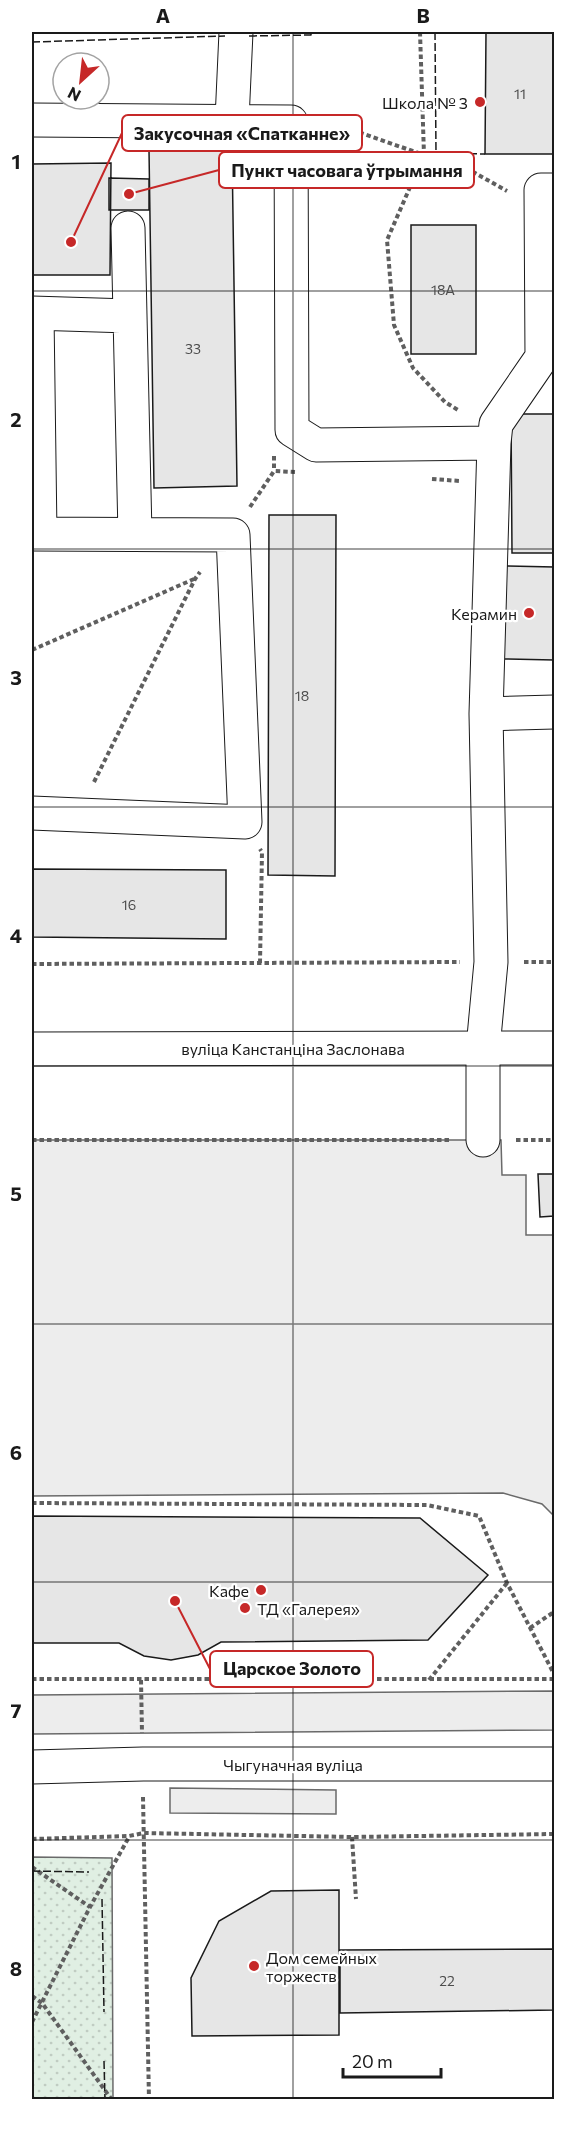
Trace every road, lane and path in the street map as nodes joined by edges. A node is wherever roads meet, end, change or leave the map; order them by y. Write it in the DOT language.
graph roads {
  1 [pos="236,32"];
  2 [pos="420,32"];
  3 [pos="317,118"];
  4 [pos="32,120"];
  5 [pos="232,120"];
  6 [pos="424,154"];
  7 [pos="555,190"];
  8 [pos="510,193"];
  9 [pos="128,228"];
  10 [pos="34,314"];
  11 [pos="129,316"];
  12 [pos="464,413"];
  13 [pos="494,443"];
  14 [pos="273,447"];
  15 [pos="274,471"];
  16 [pos="297,472"];
  17 [pos="423,479"];
  18 [pos="492,483"];
  19 [pos="36,534"];
  20 [pos="135,534"];
  21 [pos="232,534"];
  22 [pos="195,579"];
  23 [pos="32,650"];
  24 [pos="555,712"];
  25 [pos="486,714"];
  26 [pos="32,813"];
  27 [pos="78,815"];
  28 [pos="245,822"];
  29 [pos="491,962"];
  30 [pos="555,962"];
  31 [pos="260,963"];
  32 [pos="32,964"];
  33 [pos="483,1048"];
  34 [pos="555,1048"];
  35 [pos="32,1049"];
  36 [pos="32,1140"];
  37 [pos="483,1140"];
  38 [pos="555,1140"];
  39 [pos="32,1503"];
  40 [pos="507,1583"];
  41 [pos="555,1612"];
  42 [pos="530,1628"];
  43 [pos="555,1674"];
  44 [pos="32,1679"];
  45 [pos="429,1680"];
  46 [pos="555,1680"];
  47 [pos="555,1764"];
  48 [pos="32,1767"];
  49 [pos="144,1833"];
  50 [pos="555,1834"];
  51 [pos="129,1836"];
  52 [pos="352,1837"];
  53 [pos="32,1839"];
  54 [pos="32,1868"];
  55 [pos="356,1899"];
  56 [pos="90,1907"];
  57 [pos="32,1996"];
  58 [pos="42,2003"];
  59 [pos="32,2022"];
  60 [pos="112,2100"];
  61 [pos="149,2100"];
  1 -- 5 [label="main road"];
  2 -- 6 [label="path"];
  3 -- 6 [label="path"];
  4 -- 5 [label="main road"];
  5 -- 13 [label="main road"];
  6 -- 8 [label="path"];
  6 -- 12 [label="path"];
  7 -- 13 [label="main road"];
  9 -- 11 [label="main road"];
  10 -- 11 [label="main road"];
  10 -- 19 [label="main road"];
  11 -- 20 [label="main road"];
  13 -- 18 [label="main road"];
  14 -- 15 [label="path"];
  15 -- 16 [label="path"];
  15 -- 21 [label="path"];
  17 -- 18 [label="path"];
  18 -- 25 [label="main road"];
  19 -- 20 [label="main road"];
  20 -- 21 [label="main road"];
  21 -- 22 [label="path"];
  21 -- 28 [label="main road"];
  22 -- 23 [label="path"];
  22 -- 27 [label="path"];
  24 -- 25 [label="main road"];
  25 -- 29 [label="main road"];
  26 -- 27 [label="main road"];
  27 -- 28 [label="main road"];
  28 -- 31 [label="path"];
  29 -- 30 [label="path"];
  29 -- 31 [label="path"];
  29 -- 33 [label="main road"];
  31 -- 32 [label="path"];
  33 -- 34 [label="main road, вуліца Канстанціна Заслонава"];
  33 -- 35 [label="main road, вуліца Канстанціна Заслонава"];
  33 -- 37 [label="main road"];
  36 -- 37 [label="path"];
  37 -- 38 [label="path"];
  39 -- 40 [label="path"];
  40 -- 42 [label="path"];
  40 -- 45 [label="path"];
  41 -- 42 [label="path"];
  42 -- 43 [label="path"];
  44 -- 45 [label="path"];
  45 -- 46 [label="path"];
  47 -- 48 [label="main road, Чыгуначная вуліца"];
  49 -- 51 [label="path"];
  49 -- 52 [label="path"];
  49 -- 61 [label="path"];
  50 -- 52 [label="path"];
  51 -- 53 [label="path"];
  51 -- 56 [label="path"];
  52 -- 55 [label="path"];
  54 -- 56 [label="path"];
  56 -- 58 [label="path"];
  57 -- 58 [label="path"];
  58 -- 59 [label="path"];
  58 -- 60 [label="path"];
}
